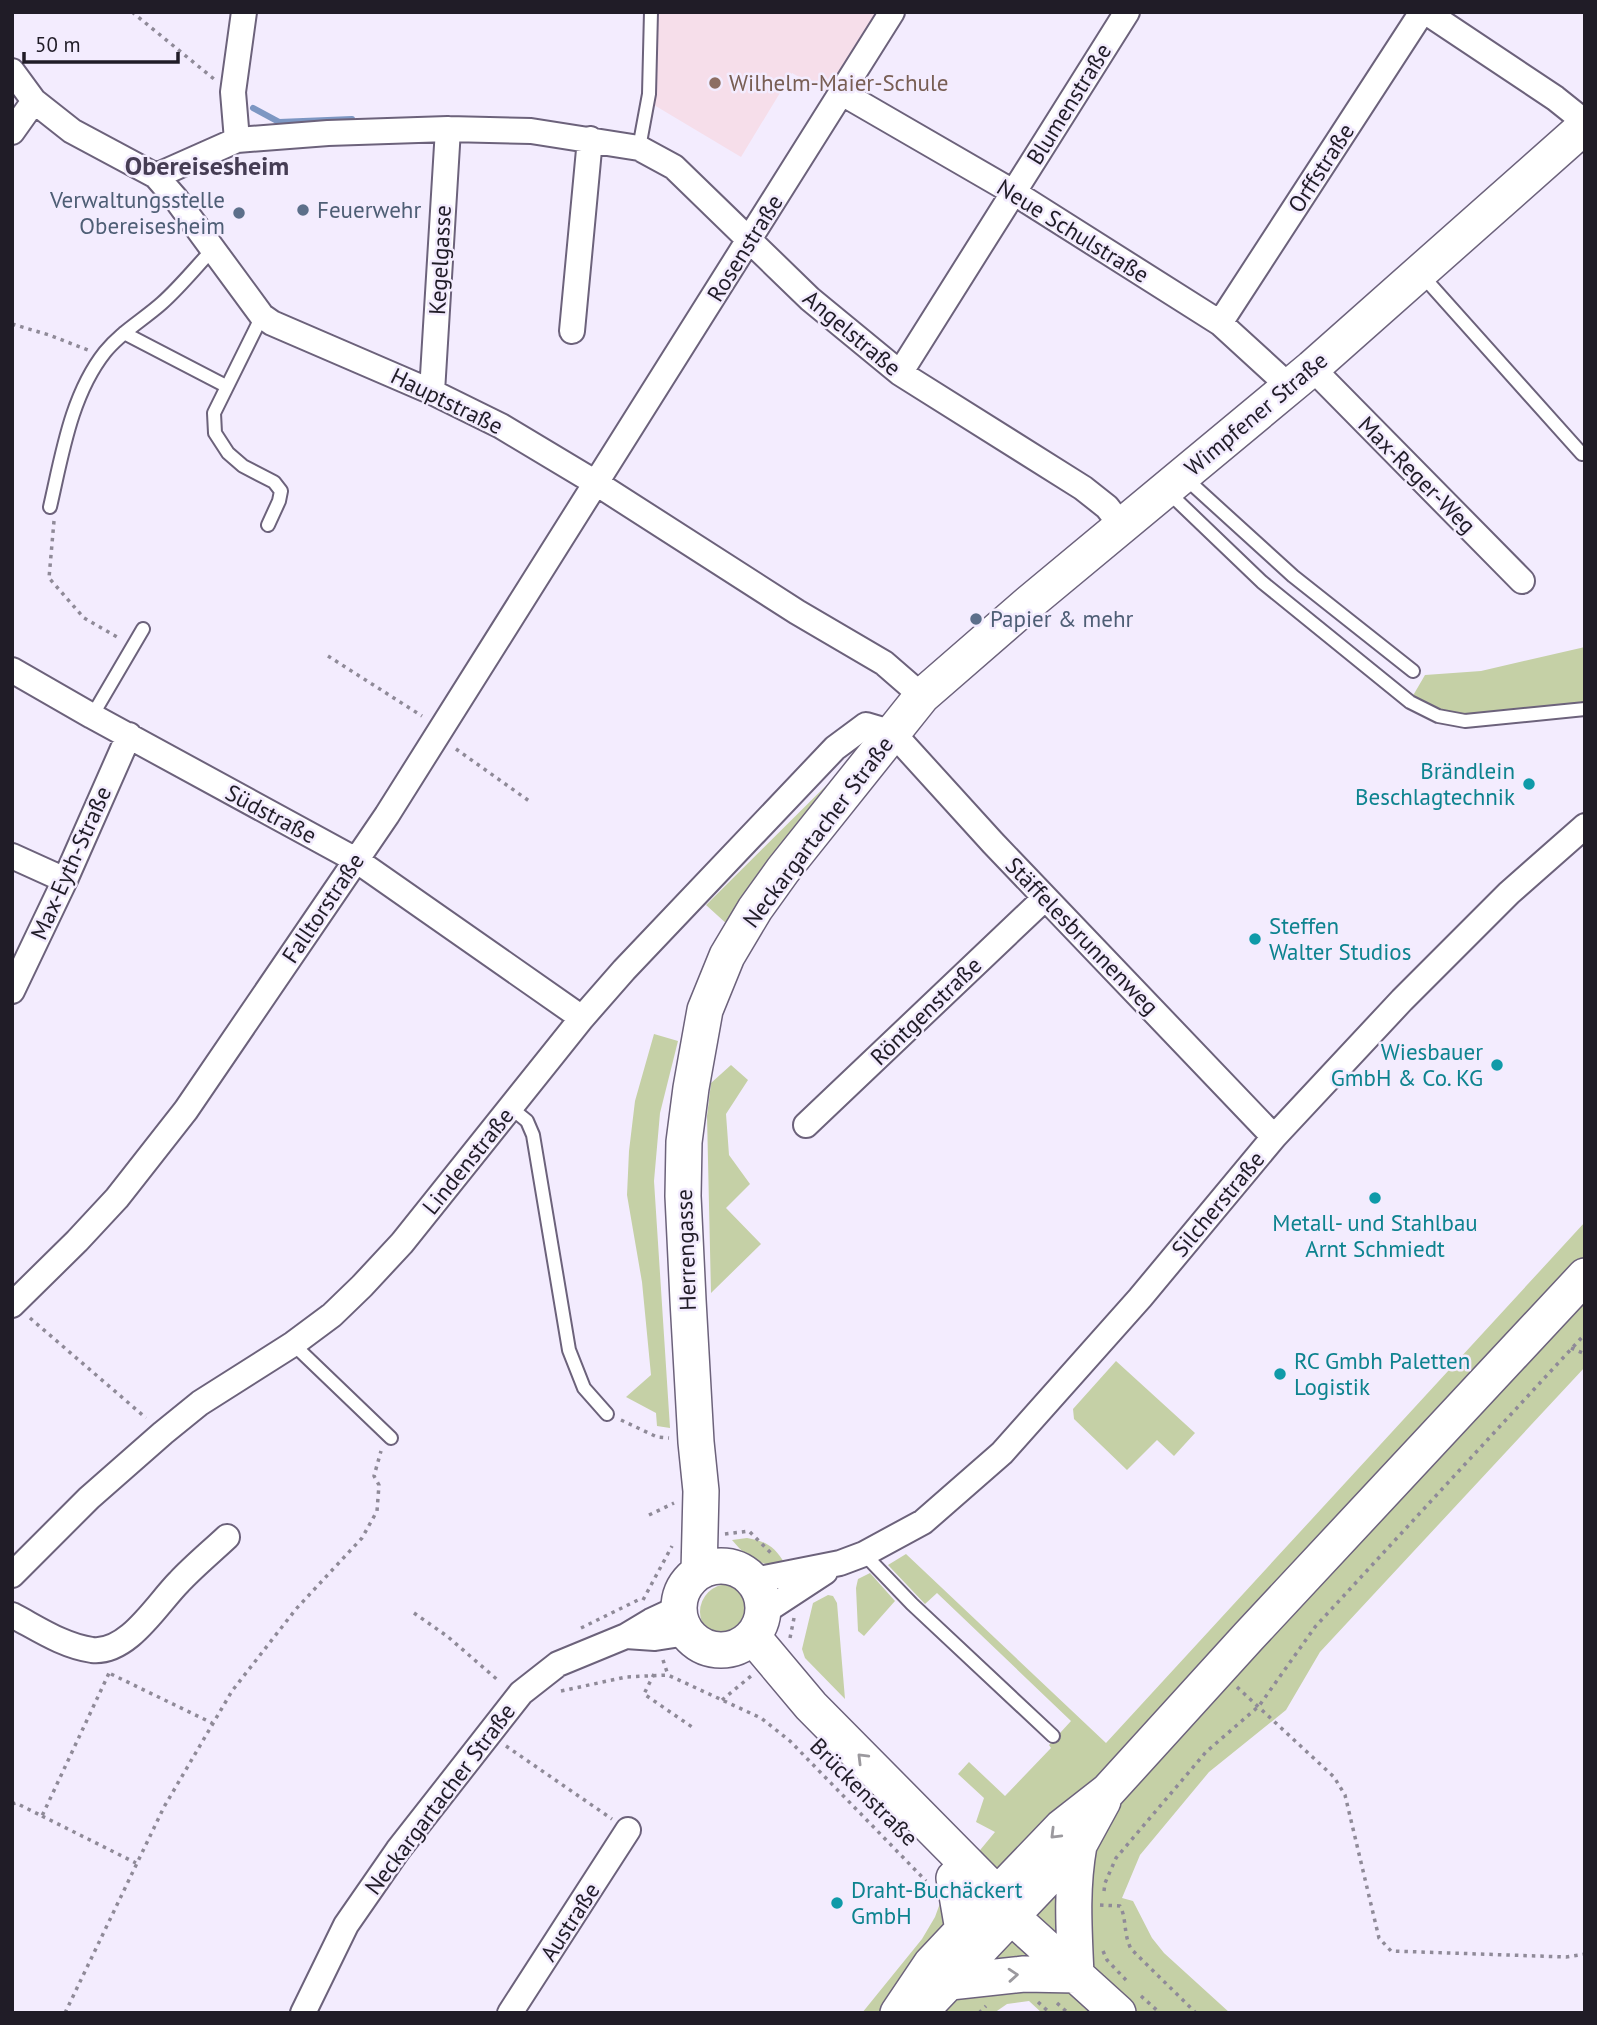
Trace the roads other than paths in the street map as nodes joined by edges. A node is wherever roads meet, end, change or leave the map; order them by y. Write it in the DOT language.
graph roads {
  1 [pos="244,12"];
  2 [pos="651,12"];
  3 [pos="892,12"];
  4 [pos="1127,12"];
  5 [pos="1424,12"];
  6 [pos="12,71"];
  7 [pos="842,93"];
  8 [pos="34,101"];
  9 [pos="1585,124"];
  10 [pos="448,129"];
  11 [pos="12,132"];
  12 [pos="590,139"];
  13 [pos="237,141"];
  14 [pos="639,148"];
  15 [pos="156,176"];
  16 [pos="1013,192"];
  17 [pos="749,241"];
  18 [pos="213,249"];
  19 [pos="1420,273"];
  20 [pos="262,316"];
  21 [pos="1220,323"];
  22 [pos="572,331"];
  23 [pos="124,333"];
  24 [pos="900,373"];
  25 [pos="1301,378"];
  26 [pos="226,386"];
  27 [pos="432,392"];
  28 [pos="1582,454"];
  29 [pos="596,483"];
  30 [pos="1174,483"];
  31 [pos="50,507"];
  32 [pos="268,525"];
  33 [pos="1122,526"];
  34 [pos="1522,581"];
  35 [pos="143,629"];
  36 [pos="12,670"];
  37 [pos="1413,671"];
  38 [pos="922,696"];
  39 [pos="1585,709"];
  40 [pos="92,716"];
  41 [pos="893,733"];
  42 [pos="129,735"];
  43 [pos="1585,826"];
  44 [pos="12,856"];
  45 [pos="356,860"];
  46 [pos="65,880"];
  47 [pos="1045,898"];
  48 [pos="12,990"];
  49 [pos="705,1010"];
  50 [pos="582,1018"];
  51 [pos="511,1108"];
  52 [pos="806,1125"];
  53 [pos="1274,1136"];
  54 [pos="1585,1276"];
  55 [pos="18,1310"];
  56 [pos="293,1344"];
  57 [pos="607,1414"];
  58 [pos="391,1438"];
  59 [pos="227,1537"];
  60 [pos="864,1554"];
  61 [pos="12,1575"];
  62 [pos="736,1585"];
  63 [pos="12,1615"];
  64 [pos="683,1620"];
  65 [pos="1053,1736"];
  66 [pos="1108,1791"];
  67 [pos="628,1830"];
  68 [pos="1080,1845"];
  69 [pos="940,1880"];
  70 [pos="999,1905"];
  71 [pos="963,1930"];
  72 [pos="1076,1975"];
  73 [pos="950,1982"];
  74 [pos="1128,1996"];
  75 [pos="303,2013"];
  76 [pos="510,2013"];
  77 [pos="898,2013"];
  78 [pos="919,2013"];
  1 -- 13 [label="street"];
  2 -- 14 [label="lane"];
  3 -- 7 [label="street, Rosenstraße"];
  4 -- 16 [label="street, Blumenstraße"];
  5 -- 9 [label="street"];
  5 -- 21 [label="street, Orffstraße"];
  6 -- 8 [label="street, Hauptstraße"];
  7 -- 16 [label="street, Neue Schulstraße"];
  7 -- 17 [label="street, Rosenstraße"];
  8 -- 11 [label="street"];
  8 -- 15 [label="street, Hauptstraße"];
  9 -- 19 [label="street, Wimpfener Straße"];
  10 -- 12 [label="street, Angelstraße"];
  10 -- 13 [label="street, Angelstraße"];
  10 -- 27 [label="street, Kegelgasse"];
  12 -- 14 [label="street, Angelstraße"];
  12 -- 22 [label="street"];
  13 -- 15 [label="street, Angelstraße"];
  14 -- 17 [label="street, Angelstraße"];
  15 -- 18 [label="street, Hauptstraße"];
  16 -- 21 [label="street, Neue Schulstraße"];
  16 -- 24 [label="street, Blumenstraße"];
  17 -- 24 [label="street, Angelstraße"];
  17 -- 29 [label="street, Rosenstraße"];
  18 -- 20 [label="street, Hauptstraße"];
  18 -- 23 [label="lane"];
  19 -- 25 [label="street, Wimpfener Straße"];
  19 -- 28 [label="lane"];
  20 -- 26 [label="lane"];
  20 -- 27 [label="street, Hauptstraße"];
  21 -- 25 [label="street, Neue Schulstraße"];
  23 -- 26 [label="lane"];
  23 -- 31 [label="lane"];
  24 -- 33 [label="street, Angelstraße"];
  25 -- 30 [label="street, Wimpfener Straße"];
  25 -- 34 [label="street, Max-Reger-Weg"];
  26 -- 32 [label="lane"];
  27 -- 29 [label="street, Hauptstraße"];
  29 -- 38 [label="street, Hauptstraße"];
  29 -- 45 [label="street, Falltorstraße"];
  30 -- 33 [label="street, Wimpfener Straße"];
  30 -- 37 [label="lane"];
  30 -- 39 [label="lane"];
  33 -- 38 [label="street, Wimpfener Straße"];
  35 -- 40 [label="lane"];
  36 -- 40 [label="street, Südstraße"];
  38 -- 41 [label="street, Neckargartacher Straße"];
  40 -- 42 [label="street, Südstraße"];
  41 -- 47 [label="street, Stäffelesbrunnenweg"];
  41 -- 49 [label="street, Neckargartacher Straße"];
  41 -- 50 [label="street, Lindenstraße"];
  42 -- 45 [label="street, Südstraße"];
  42 -- 46 [label="street, Max-Eyth-Straße"];
  43 -- 53 [label="street, Silcherstraße"];
  44 -- 46 [label="street"];
  45 -- 50 [label="street, Südstraße"];
  45 -- 55 [label="street, Falltorstraße"];
  46 -- 48 [label="street, Max-Eyth-Straße"];
  47 -- 52 [label="street, Röntgenstraße"];
  47 -- 53 [label="street, Stäffelesbrunnenweg"];
  49 -- 62 [label="street, Herrengasse"];
  50 -- 51 [label="street, Lindenstraße"];
  51 -- 56 [label="street, Lindenstraße"];
  51 -- 57 [label="lane"];
  53 -- 60 [label="street, Silcherstraße"];
  54 -- 66 [label="street"];
  56 -- 58 [label="lane"];
  56 -- 61 [label="street, Lindenstraße"];
  59 -- 63 [label="street"];
  60 -- 62 [label="street, Silcherstraße"];
  60 -- 65 [label="lane"];
  62 -- 64 [label="street"];
  62 -- 64 [label="street"];
  62 -- 69 [label="street, Brückenstraße"];
  70 -- 62 [label="street, Brückenstraße, one-way"];
  64 -- 75 [label="street, Neckargartacher Straße"];
  66 -- 68 [label="street"];
  66 -- 70 [label="street, one-way"];
  67 -- 76 [label="street, Austraße"];
  68 -- 70 [label="street"];
  68 -- 72 [label="street"];
  69 -- 70 [label="street, Brückenstraße"];
  69 -- 71 [label="street"];
  70 -- 71 [label="street"];
  70 -- 72 [label="street, Brückenstraße"];
  70 -- 73 [label="street"];
  71 -- 77 [label="street"];
  73 -- 72 [label="street, one-way"];
  72 -- 74 [label="street, Brückenstraße"];
  73 -- 78 [label="street"];
}
